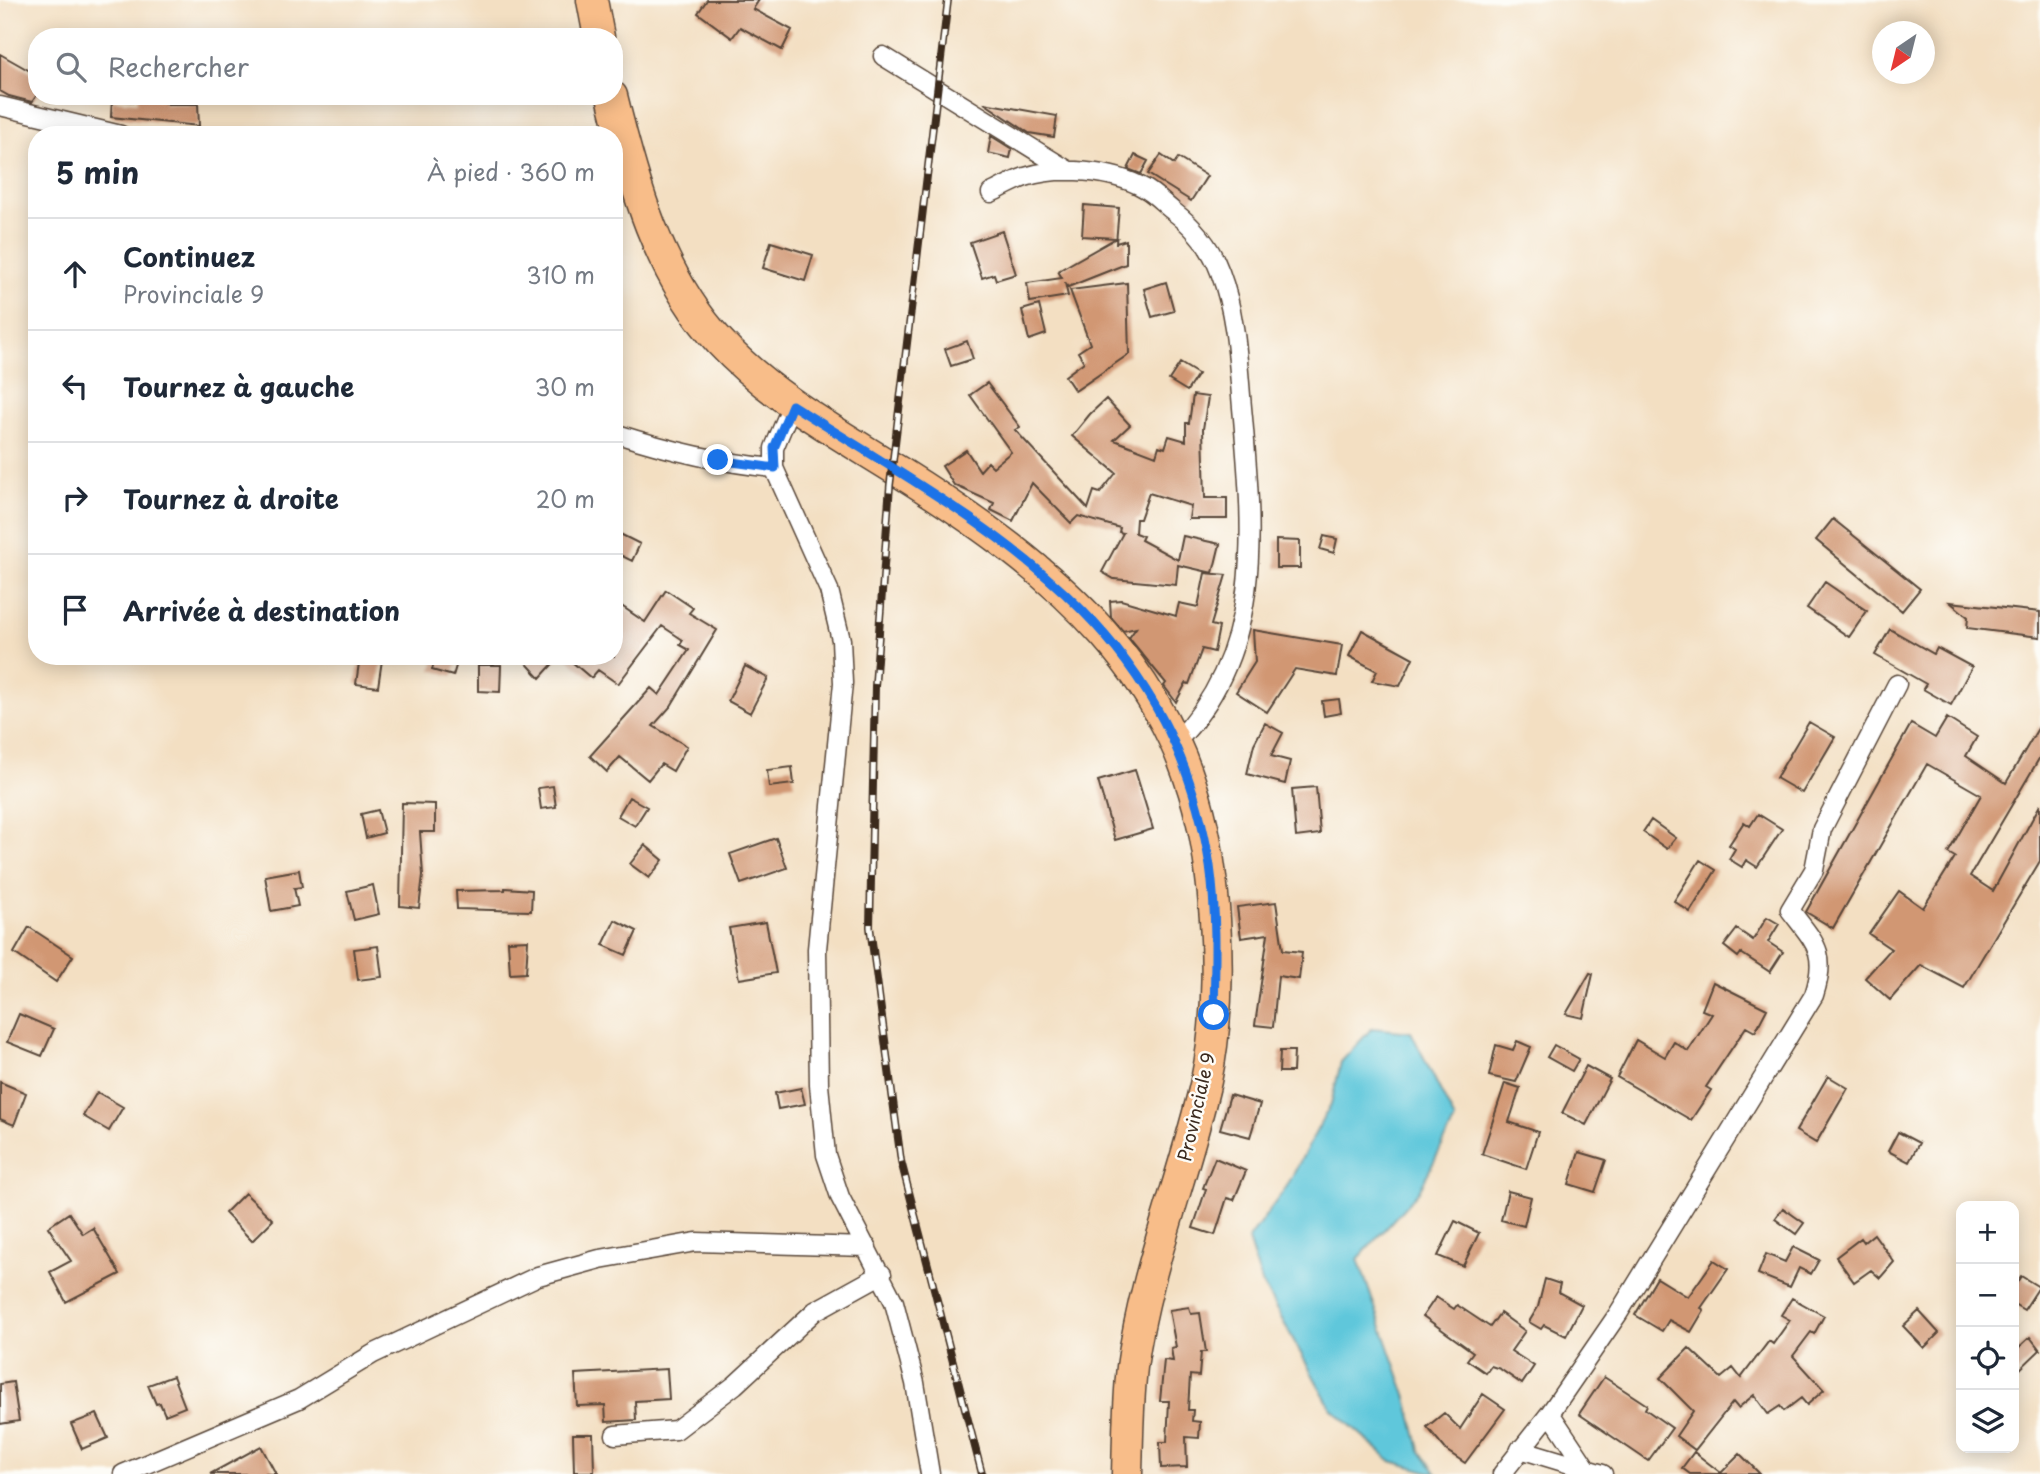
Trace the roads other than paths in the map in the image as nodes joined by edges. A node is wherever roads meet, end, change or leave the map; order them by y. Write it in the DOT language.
graph roads {
  1 [pos="592,0"];
  2 [pos="598,28"];
  3 [pos="883,56"];
  4 [pos="614,105"];
  5 [pos="0,106"];
  6 [pos="83,126"];
  7 [pos="619,126"];
  8 [pos="623,143"];
  9 [pos="1069,171"];
  10 [pos="991,193"];
  11 [pos="792,405"];
  12 [pos="623,436"];
  13 [pos="775,468"];
  14 [pos="1897,684"];
  15 [pos="1176,742"];
  16 [pos="867,1247"];
  17 [pos="881,1274"];
  18 [pos="1550,1413"];
  19 [pos="615,1435"];
  20 [pos="1520,1450"];
  21 [pos="1586,1467"];
  22 [pos="930,1473"];
  23 [pos="122,1474"];
  24 [pos="1127,1474"];
  25 [pos="1502,1474"];
  26 [pos="1603,1474"];
  1 -- 2 [label="main road"];
  3 -- 9 [label="street"];
  4 -- 7 [label="main road, Provinciale 9"];
  5 -- 6 [label="street"];
  8 -- 11 [label="main road, Provinciale 9"];
  9 -- 10 [label="street"];
  9 -- 15 [label="street"];
  11 -- 13 [label="street"];
  11 -- 15 [label="main road, Provinciale 9"];
  12 -- 13 [label="street"];
  13 -- 16 [label="street"];
  14 -- 18 [label="street"];
  15 -- 24 [label="main road, Provinciale 9"];
  16 -- 17 [label="street"];
  16 -- 23 [label="street"];
  17 -- 19 [label="street"];
  17 -- 22 [label="street"];
  18 -- 20 [label="street"];
  18 -- 21 [label="street"];
  20 -- 21 [label="street"];
  20 -- 25 [label="street"];
  21 -- 26 [label="street"];
}
